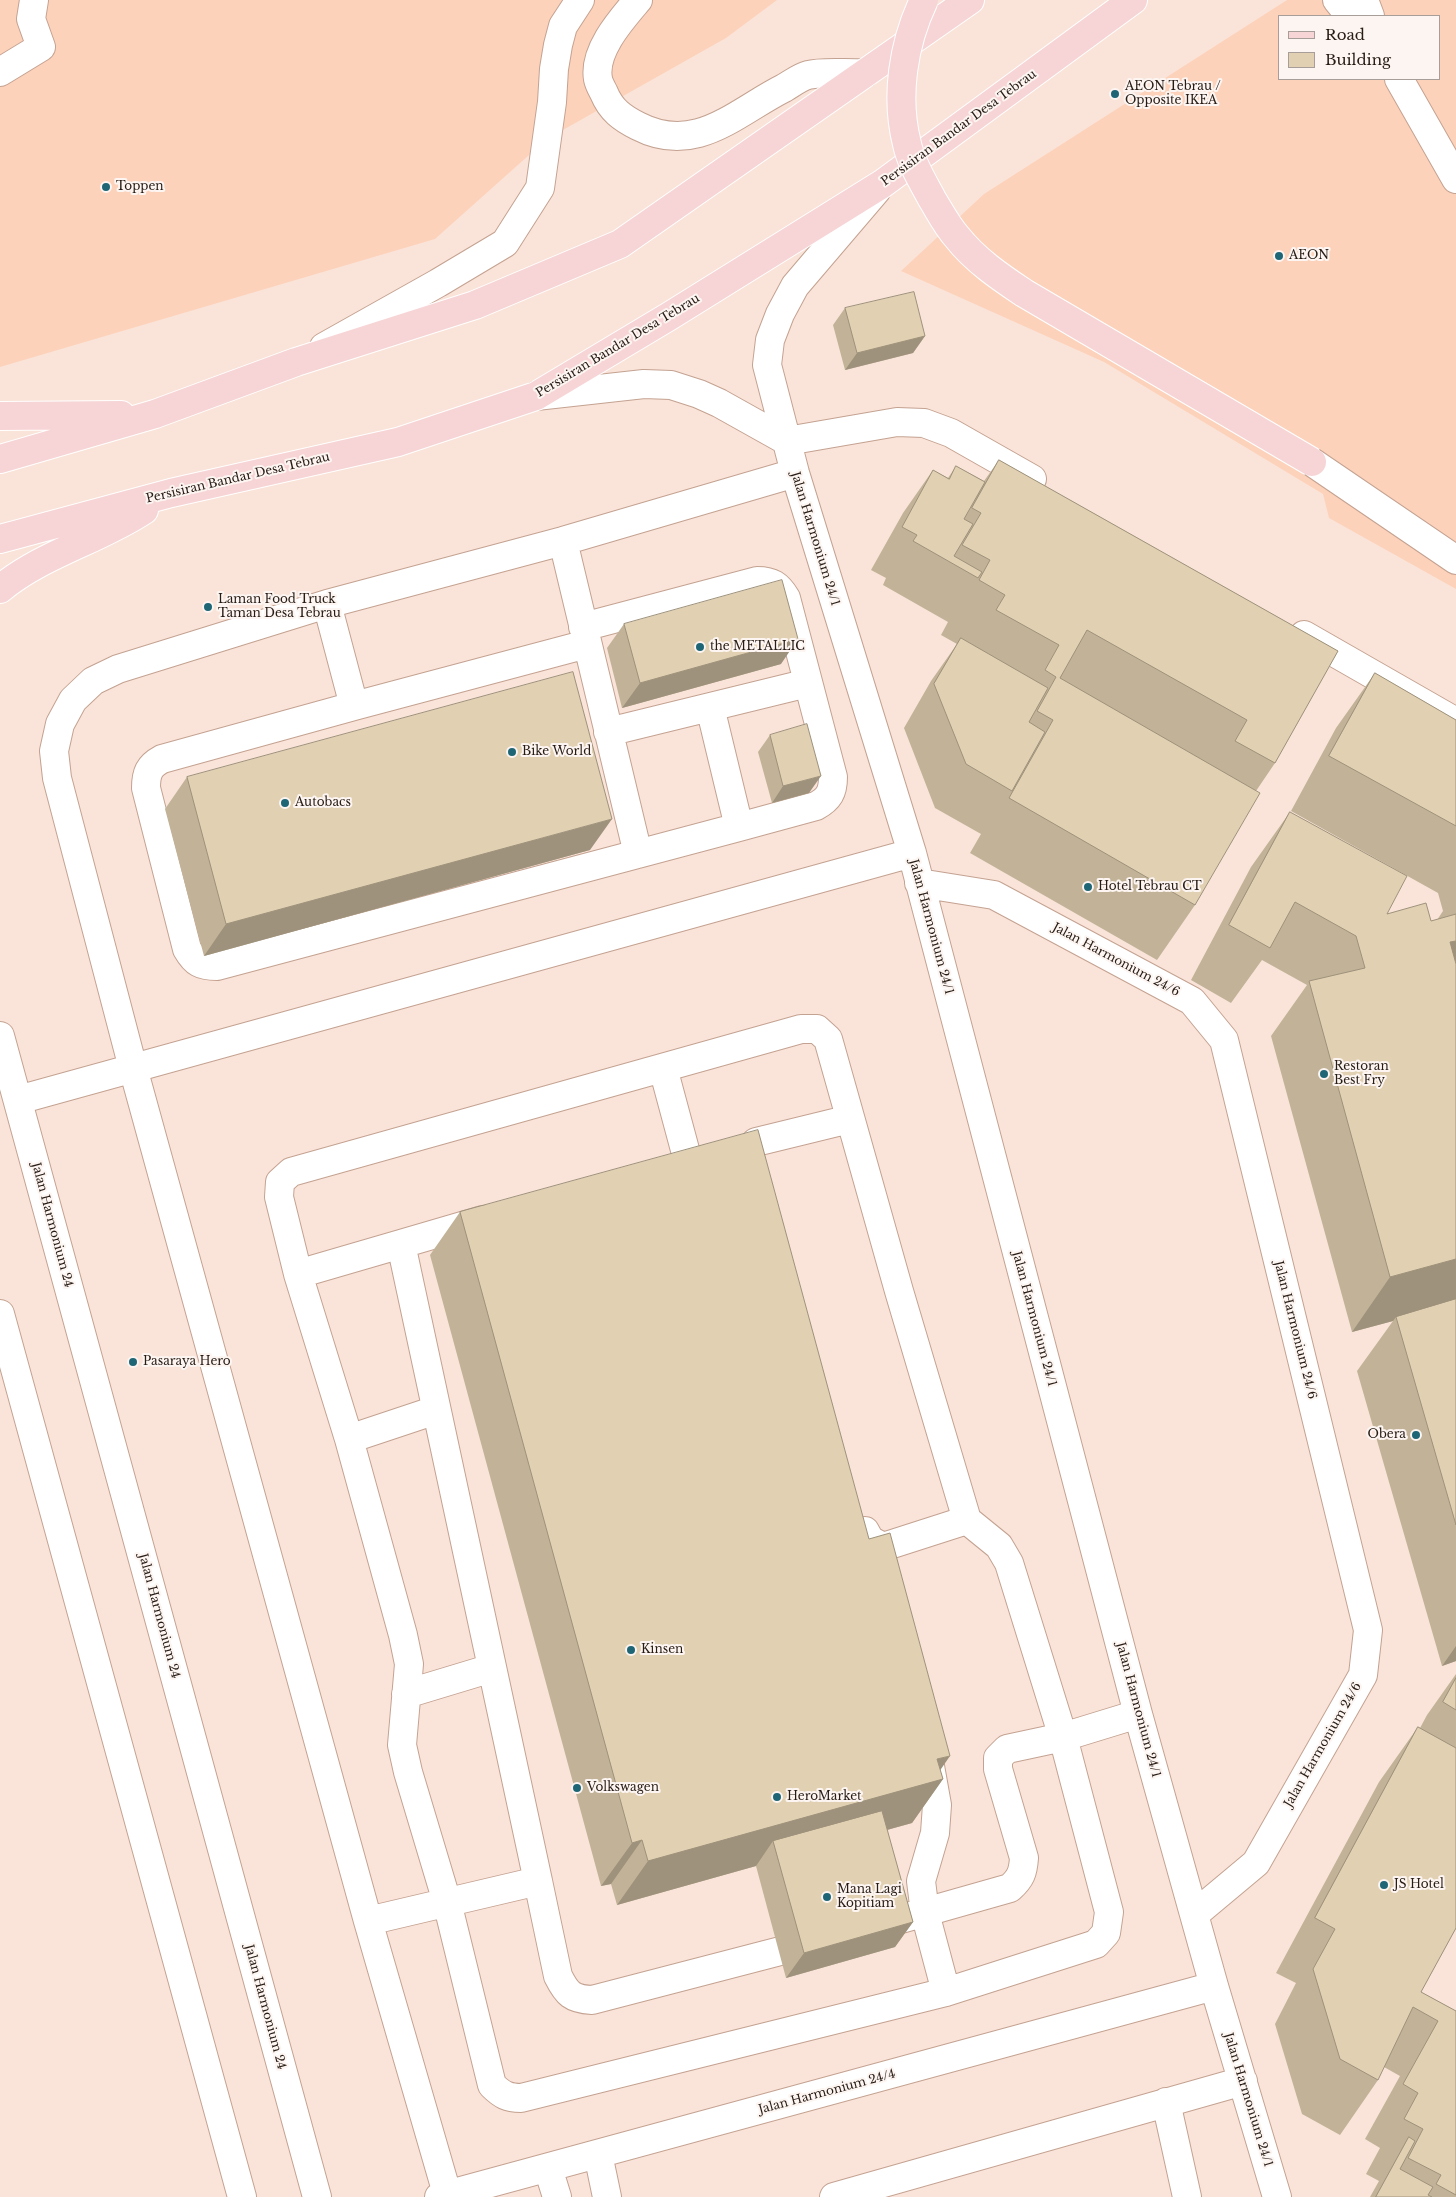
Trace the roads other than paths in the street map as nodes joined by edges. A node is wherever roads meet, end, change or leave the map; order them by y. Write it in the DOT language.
graph roads {
  1 [pos="34,0"];
  2 [pos="580,0"];
  3 [pos="638,0"];
  4 [pos="924,0"];
  5 [pos="970,0"];
  6 [pos="1133,0"];
  7 [pos="1337,0"];
  8 [pos="1364,0"];
  9 [pos="1349,15"];
  10 [pos="1370,15"];
  11 [pos="0,72"];
  12 [pos="864,73"];
  13 [pos="1400,80"];
  14 [pos="1456,179"];
  15 [pos="882,184"];
  16 [pos="296,362"];
  17 [pos="536,396"];
  18 [pos="155,414"];
  19 [pos="0,416"];
  20 [pos="787,441"];
  21 [pos="0,459"];
  22 [pos="1312,462"];
  23 [pos="795,473"];
  24 [pos="1054,492"];
  25 [pos="171,493"];
  26 [pos="0,539"];
  27 [pos="563,541"];
  28 [pos="1456,560"];
  29 [pos="0,589"];
  30 [pos="327,604"];
  31 [pos="1285,624"];
  32 [pos="585,636"];
  33 [pos="808,683"];
  34 [pos="354,706"];
  35 [pos="710,707"];
  36 [pos="1456,722"];
  37 [pos="608,732"];
  38 [pos="739,827"];
  39 [pos="912,853"];
  40 [pos="638,854"];
  41 [pos="919,883"];
  42 [pos="0,1036"];
  43 [pos="133,1068"];
  44 [pos="663,1068"];
  45 [pos="18,1100"];
  46 [pos="850,1119"];
  47 [pos="722,1151"];
  48 [pos="660,1170"];
  49 [pos="764,1170"];
  50 [pos="506,1214"];
  51 [pos="401,1244"];
  52 [pos="298,1274"];
  53 [pos="0,1314"];
  54 [pos="436,1410"];
  55 [pos="349,1439"];
  56 [pos="857,1504"];
  57 [pos="968,1520"];
  58 [pos="875,1544"];
  59 [pos="883,1573"];
  60 [pos="492,1668"];
  61 [pos="406,1694"];
  62 [pos="1138,1714"];
  63 [pos="921,1726"];
  64 [pos="1063,1736"];
  65 [pos="538,1881"];
  66 [pos="447,1902"];
  67 [pos="925,1914"];
  68 [pos="1195,1914"];
  69 [pos="368,1922"];
  70 [pos="1214,1986"];
  71 [pos="946,1992"];
  72 [pos="1243,2080"];
  73 [pos="1166,2102"];
  74 [pos="598,2154"];
  75 [pos="548,2168"];
  76 [pos="445,2196"];
  77 [pos="242,2197"];
  78 [pos="317,2197"];
  79 [pos="557,2197"];
  80 [pos="607,2197"];
  81 [pos="834,2197"];
  82 [pos="1187,2197"];
  83 [pos="1277,2197"];
  1 -- 11 [label="street"];
  2 -- 16 [label="street"];
  3 -- 12 [label="street"];
  4 -- 22 [label="main road, bridge"];
  5 -- 12 [label="main road"];
  6 -- 15 [label="main road, Persisiran Bandar Desa Tebrau"];
  7 -- 9 [label="street"];
  8 -- 10 [label="street"];
  12 -- 16 [label="main road"];
  13 -- 14 [label="street"];
  15 -- 17 [label="main road, Persisiran Bandar Desa Tebrau"];
  15 -- 20 [label="street, Jalan Harmonium 24/1"];
  16 -- 18 [label="main road"];
  17 -- 20 [label="street"];
  17 -- 25 [label="main road, Persisiran Bandar Desa Tebrau"];
  18 -- 19 [label="main road"];
  18 -- 21 [label="main road"];
  20 -- 23 [label="street, Jalan Harmonium 24/1"];
  20 -- 24 [label="street"];
  22 -- 28 [label="street"];
  23 -- 27 [label="street"];
  23 -- 39 [label="street, Jalan Harmonium 24/1"];
  25 -- 26 [label="main road, Persisiran Bandar Desa Tebrau"];
  25 -- 29 [label="main road"];
  27 -- 30 [label="street"];
  27 -- 32 [label="street"];
  30 -- 34 [label="street"];
  30 -- 43 [label="street"];
  31 -- 36 [label="street"];
  32 -- 33 [label="street"];
  32 -- 34 [label="street"];
  32 -- 37 [label="street"];
  33 -- 35 [label="street"];
  33 -- 38 [label="street"];
  34 -- 40 [label="street"];
  35 -- 37 [label="street"];
  35 -- 38 [label="street"];
  37 -- 40 [label="street"];
  38 -- 40 [label="street"];
  39 -- 41 [label="street, Jalan Harmonium 24/1"];
  39 -- 43 [label="street"];
  41 -- 62 [label="street, Jalan Harmonium 24/1"];
  41 -- 68 [label="street, Jalan Harmonium 24/6"];
  42 -- 45 [label="street, Jalan Harmonium 24"];
  43 -- 45 [label="street"];
  43 -- 69 [label="street"];
  44 -- 46 [label="street"];
  44 -- 47 [label="street"];
  44 -- 52 [label="street"];
  45 -- 78 [label="street, Jalan Harmonium 24"];
  46 -- 47 [label="street"];
  46 -- 57 [label="street"];
  47 -- 48 [label="street"];
  47 -- 49 [label="street"];
  50 -- 51 [label="street"];
  51 -- 52 [label="street"];
  51 -- 54 [label="street"];
  52 -- 55 [label="street"];
  53 -- 77 [label="street"];
  54 -- 55 [label="street"];
  54 -- 60 [label="street"];
  55 -- 61 [label="street"];
  56 -- 58 [label="street"];
  57 -- 58 [label="street"];
  57 -- 64 [label="street"];
  58 -- 59 [label="street"];
  60 -- 61 [label="street"];
  60 -- 65 [label="street"];
  61 -- 66 [label="street"];
  62 -- 64 [label="street"];
  62 -- 68 [label="street, Jalan Harmonium 24/1"];
  63 -- 67 [label="street"];
  64 -- 67 [label="street"];
  64 -- 71 [label="street"];
  65 -- 66 [label="street"];
  65 -- 67 [label="street"];
  66 -- 69 [label="street"];
  66 -- 71 [label="street"];
  67 -- 71 [label="street"];
  68 -- 70 [label="street, Jalan Harmonium 24/1"];
  69 -- 76 [label="street"];
  70 -- 72 [label="street, Jalan Harmonium 24/1"];
  70 -- 74 [label="street, Jalan Harmonium 24/4"];
  72 -- 73 [label="street"];
  72 -- 83 [label="street, Jalan Harmonium 24/1"];
  73 -- 81 [label="street"];
  73 -- 82 [label="street"];
  74 -- 75 [label="street, Jalan Harmonium 24/4"];
  74 -- 80 [label="street"];
  75 -- 76 [label="street, Jalan Harmonium 24/4"];
  75 -- 79 [label="street"];
}
